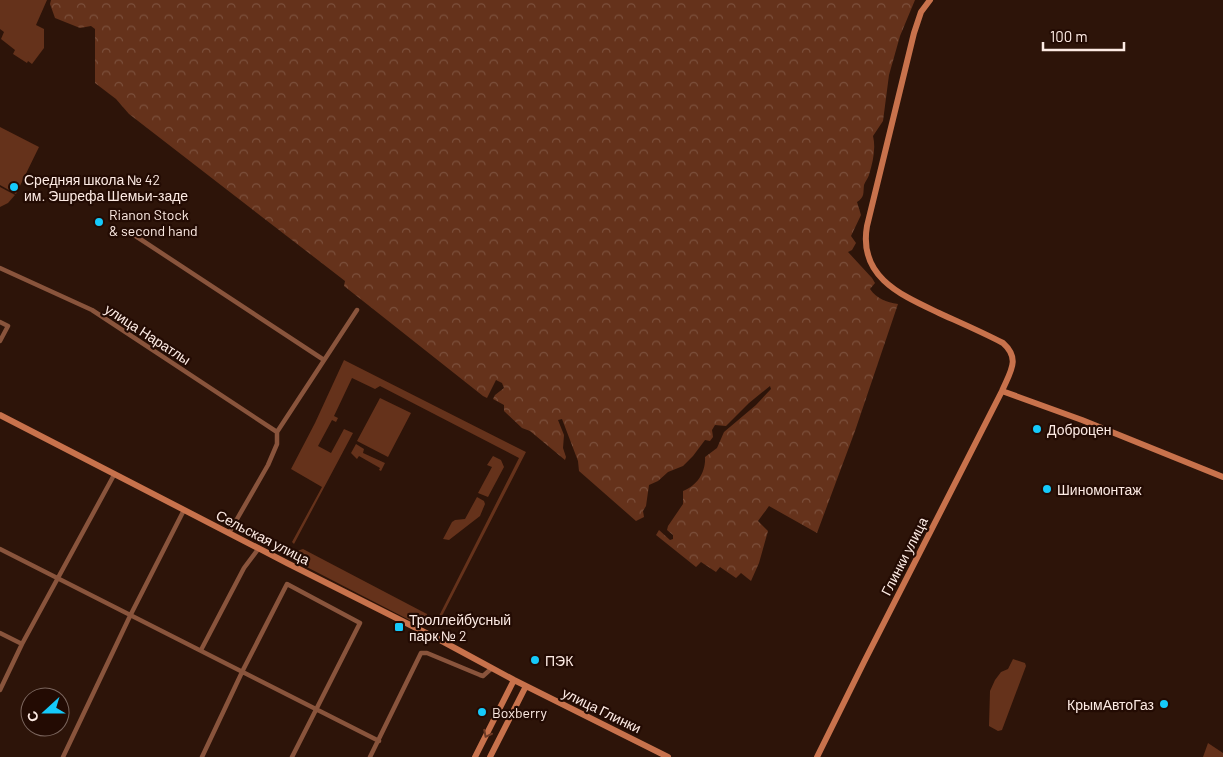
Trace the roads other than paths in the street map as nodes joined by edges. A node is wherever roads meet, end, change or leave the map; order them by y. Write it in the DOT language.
graph roads {
  1 [pos="930,0"];
  2 [pos="134,234"];
  3 [pos="0,268"];
  4 [pos="357,310"];
  5 [pos="0,322"];
  6 [pos="0,342"];
  7 [pos="324,360"];
  8 [pos="1002,391"];
  9 [pos="0,415"];
  10 [pos="277,432"];
  11 [pos="114,475"];
  12 [pos="1223,477"];
  13 [pos="184,510"];
  14 [pos="229,533"];
  15 [pos="259,548"];
  16 [pos="0,549"];
  17 [pos="57,578"];
  18 [pos="130,616"];
  19 [pos="0,633"];
  20 [pos="22,644"];
  21 [pos="201,650"];
  22 [pos="492,668"];
  23 [pos="243,670"];
  24 [pos="514,680"];
  25 [pos="526,686"];
  26 [pos="0,690"];
  27 [pos="317,709"];
  28 [pos="379,741"];
  29 [pos="63,757"];
  30 [pos="202,757"];
  31 [pos="292,757"];
  32 [pos="370,757"];
  33 [pos="475,757"];
  34 [pos="490,757"];
  35 [pos="668,757"];
  36 [pos="817,757"];
  1 -- 8 [label="main road, Глинки улица"];
  2 -- 7 [label="street"];
  3 -- 10 [label="street, улица Наратлы"];
  4 -- 7 [label="street"];
  5 -- 6 [label="street"];
  7 -- 10 [label="street"];
  8 -- 12 [label="main road"];
  8 -- 36 [label="main road, Глинки улица"];
  9 -- 11 [label="main road, Сельская улица"];
  10 -- 14 [label="street"];
  11 -- 13 [label="main road, Сельская улица"];
  11 -- 17 [label="street"];
  13 -- 14 [label="main road, Сельская улица"];
  13 -- 18 [label="street"];
  14 -- 15 [label="main road, Сельская улица"];
  15 -- 21 [label="street"];
  15 -- 22 [label="main road, Сельская улица"];
  16 -- 17 [label="street"];
  17 -- 18 [label="street"];
  17 -- 20 [label="street"];
  18 -- 21 [label="street"];
  18 -- 29 [label="street"];
  19 -- 20 [label="street"];
  20 -- 26 [label="street"];
  21 -- 23 [label="street"];
  22 -- 24 [label="main road, Сельская улица"];
  22 -- 28 [label="street"];
  23 -- 27 [label="street"];
  23 -- 27 [label="street"];
  23 -- 30 [label="street"];
  24 -- 25 [label="main road, улица Глинки"];
  24 -- 33 [label="main road, one-way"];
  25 -- 34 [label="main road"];
  25 -- 35 [label="main road, улица Глинки"];
  27 -- 28 [label="street"];
  27 -- 31 [label="street"];
  28 -- 32 [label="street"];
}
